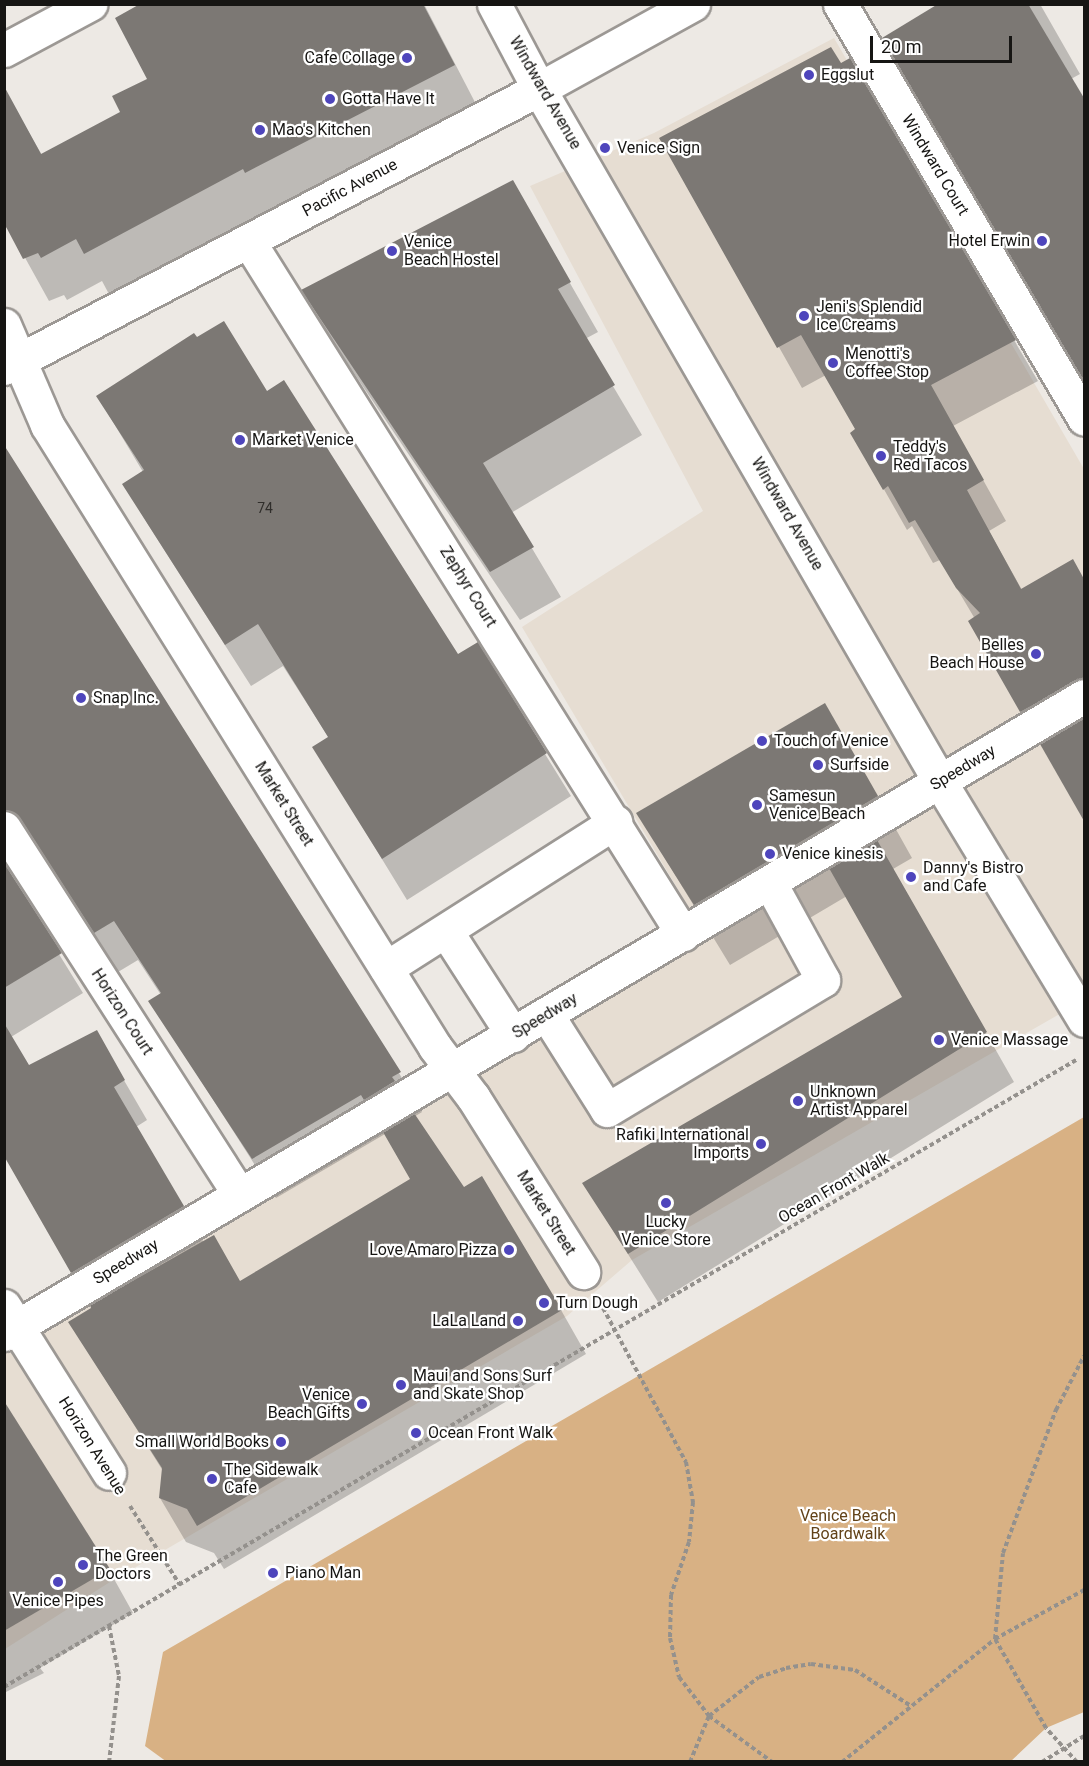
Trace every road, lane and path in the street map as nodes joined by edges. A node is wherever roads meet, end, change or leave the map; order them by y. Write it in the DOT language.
graph roads {
  1 [pos="90,4"];
  2 [pos="494,4"];
  3 [pos="693,4"];
  4 [pos="840,4"];
  5 [pos="4,50"];
  6 [pos="539,89"];
  7 [pos="249,242"];
  8 [pos="4,325"];
  9 [pos="12,364"];
  10 [pos="1084,418"];
  11 [pos="1084,696"];
  12 [pos="940,782"];
  13 [pos="615,822"];
  14 [pos="4,828"];
  15 [pos="770,883"];
  16 [pos="446,931"];
  17 [pos="683,934"];
  18 [pos="386,968"];
  19 [pos="547,1015"];
  20 [pos="1084,1020"];
  21 [pos="513,1035"];
  22 [pos="1084,1055"];
  23 [pos="453,1071"];
  24 [pos="240,1195"];
  25 [pos="583,1272"];
  26 [pos="9,1323"];
  27 [pos="615,1330"];
  28 [pos="1084,1356"];
  29 [pos="109,1473"];
  30 [pos="180,1585"];
  31 [pos="1084,1590"];
  32 [pos="109,1626"];
  33 [pos="995,1639"];
  34 [pos="4,1687"];
  35 [pos="912,1706"];
  36 [pos="709,1716"];
  37 [pos="1084,1736"];
  38 [pos="1062,1747"];
  39 [pos="109,1761"];
  40 [pos="690,1761"];
  41 [pos="772,1761"];
  42 [pos="842,1761"];
  43 [pos="1042,1761"];
  44 [pos="1077,1761"];
  1 -- 5 [label="street"];
  2 -- 6 [label="street, Windward Avenue"];
  3 -- 6 [label="street, Pacific Avenue"];
  4 -- 10 [label="street, Windward Court"];
  6 -- 7 [label="street, Pacific Avenue"];
  6 -- 12 [label="street, Windward Avenue"];
  7 -- 9 [label="street, Pacific Avenue"];
  7 -- 13 [label="street, Zephyr Court"];
  8 -- 9 [label="street, Market Street"];
  9 -- 18 [label="street, Market Street"];
  11 -- 12 [label="street, Speedway"];
  12 -- 15 [label="street, Speedway"];
  12 -- 20 [label="street, Windward Avenue"];
  13 -- 16 [label="street"];
  13 -- 17 [label="street, Zephyr Court"];
  14 -- 24 [label="street, Horizon Court"];
  15 -- 17 [label="street, Speedway"];
  15 -- 19 [label="street"];
  16 -- 18 [label="street"];
  16 -- 21 [label="street"];
  17 -- 19 [label="street, Speedway"];
  18 -- 23 [label="street, Market Street"];
  19 -- 21 [label="street, Speedway"];
  21 -- 23 [label="street, Speedway"];
  22 -- 27 [label="path, Ocean Front Walk"];
  23 -- 24 [label="street, Speedway"];
  23 -- 25 [label="street, Market Street"];
  24 -- 26 [label="street, Speedway"];
  26 -- 29 [label="street, Horizon Avenue"];
  27 -- 30 [label="path, Ocean Front Walk"];
  27 -- 36 [label="path"];
  28 -- 33 [label="path"];
  29 -- 30 [label="path, Horizon Avenue"];
  30 -- 32 [label="path, Ocean Front Walk"];
  31 -- 33 [label="path"];
  32 -- 34 [label="path, Ocean Front Walk"];
  32 -- 39 [label="path"];
  33 -- 35 [label="path"];
  33 -- 38 [label="path"];
  35 -- 36 [label="path"];
  35 -- 42 [label="path"];
  36 -- 40 [label="path"];
  36 -- 41 [label="path"];
  37 -- 38 [label="path"];
  38 -- 43 [label="path"];
  38 -- 44 [label="path"];
}
